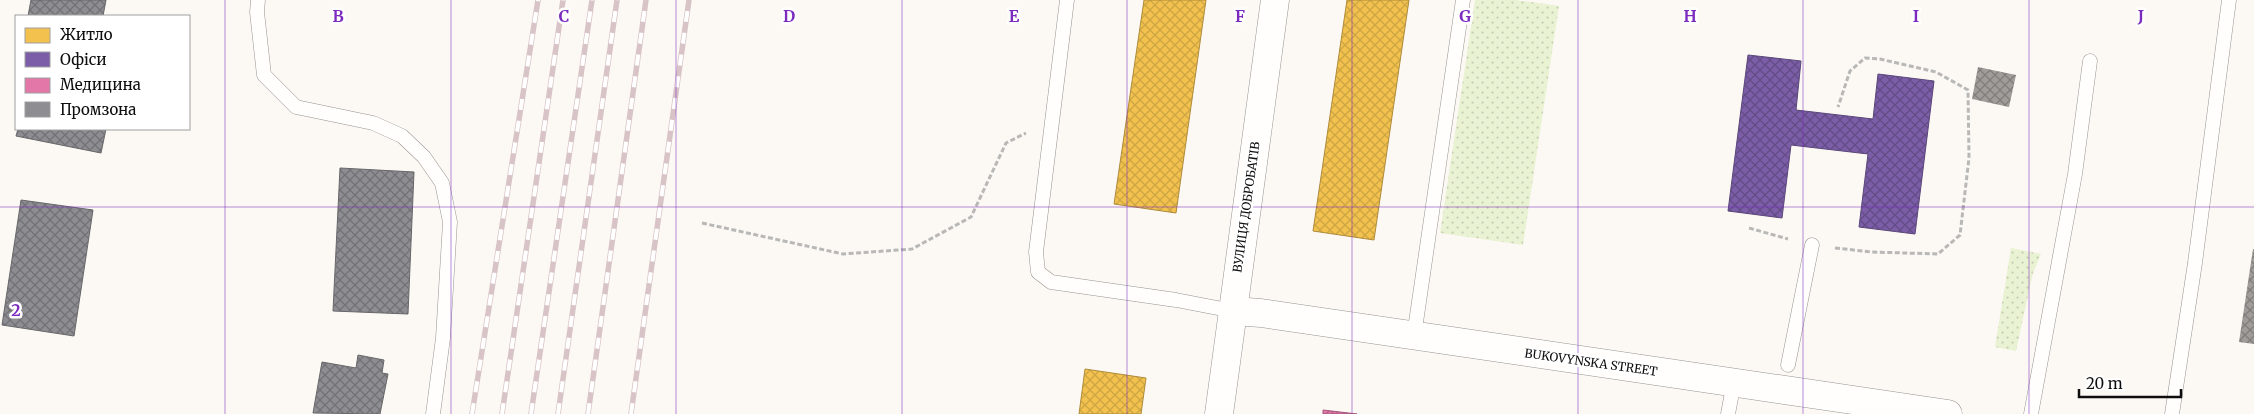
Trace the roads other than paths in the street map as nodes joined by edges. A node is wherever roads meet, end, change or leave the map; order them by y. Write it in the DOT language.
graph roads {
  1 [pos="258,0"];
  2 [pos="1067,0"];
  3 [pos="1275,0"];
  4 [pos="1463,0"];
  5 [pos="2229,0"];
  6 [pos="2090,61"];
  7 [pos="1812,245"];
  8 [pos="1233,311"];
  9 [pos="1414,336"];
  10 [pos="1788,365"];
  11 [pos="1734,382"];
  12 [pos="1881,409"];
  13 [pos="433,414"];
  14 [pos="1219,414"];
  15 [pos="1728,414"];
  16 [pos="1948,414"];
  17 [pos="2031,414"];
  18 [pos="2172,414"];
  1 -- 13 [label="lane"];
  2 -- 8 [label="lane"];
  3 -- 8 [label="street, ВУЛИЦЯ ДОБРОБАТІВ"];
  4 -- 9 [label="lane"];
  5 -- 18 [label="lane"];
  6 -- 17 [label="lane"];
  7 -- 10 [label="lane"];
  8 -- 9 [label="street, BUKOVYNSKA STREET"];
  8 -- 14 [label="street, ВУЛИЦЯ ДОБРОБАТІВ"];
  9 -- 11 [label="street, BUKOVYNSKA STREET"];
  11 -- 12 [label="street, BUKOVYNSKA STREET"];
  11 -- 15 [label="lane"];
  12 -- 16 [label="street, BUKOVYNSKA STREET"];
}
